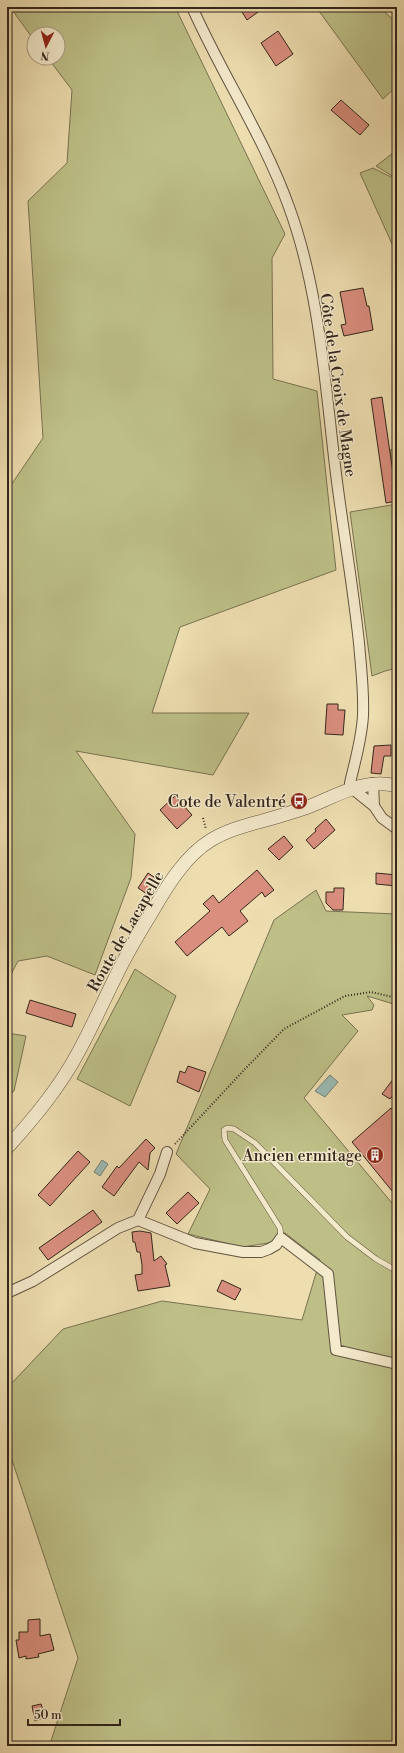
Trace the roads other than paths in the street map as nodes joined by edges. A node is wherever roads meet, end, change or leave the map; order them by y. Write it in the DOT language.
graph roads {
  1 [pos="192,7"];
  2 [pos="373,783"];
  3 [pos="397,786"];
  4 [pos="352,789"];
  5 [pos="374,806"];
  6 [pos="397,829"];
  7 [pos="7,1148"];
  8 [pos="167,1152"];
  9 [pos="138,1220"];
  10 [pos="281,1238"];
  11 [pos="397,1272"];
  12 [pos="7,1293"];
  13 [pos="397,1364"];
  1 -- 4 [label="street, Côte de la Croix de Magne"];
  2 -- 3 [label="street"];
  2 -- 4 [label="street, Route de Lacapelle"];
  2 -- 5 [label="street"];
  4 -- 5 [label="street"];
  4 -- 7 [label="street, Route de Lacapelle"];
  5 -- 6 [label="street"];
  8 -- 9 [label="street"];
  9 -- 10 [label="street"];
  9 -- 12 [label="street"];
  10 -- 11 [label="lane"];
  10 -- 13 [label="street"];
}
